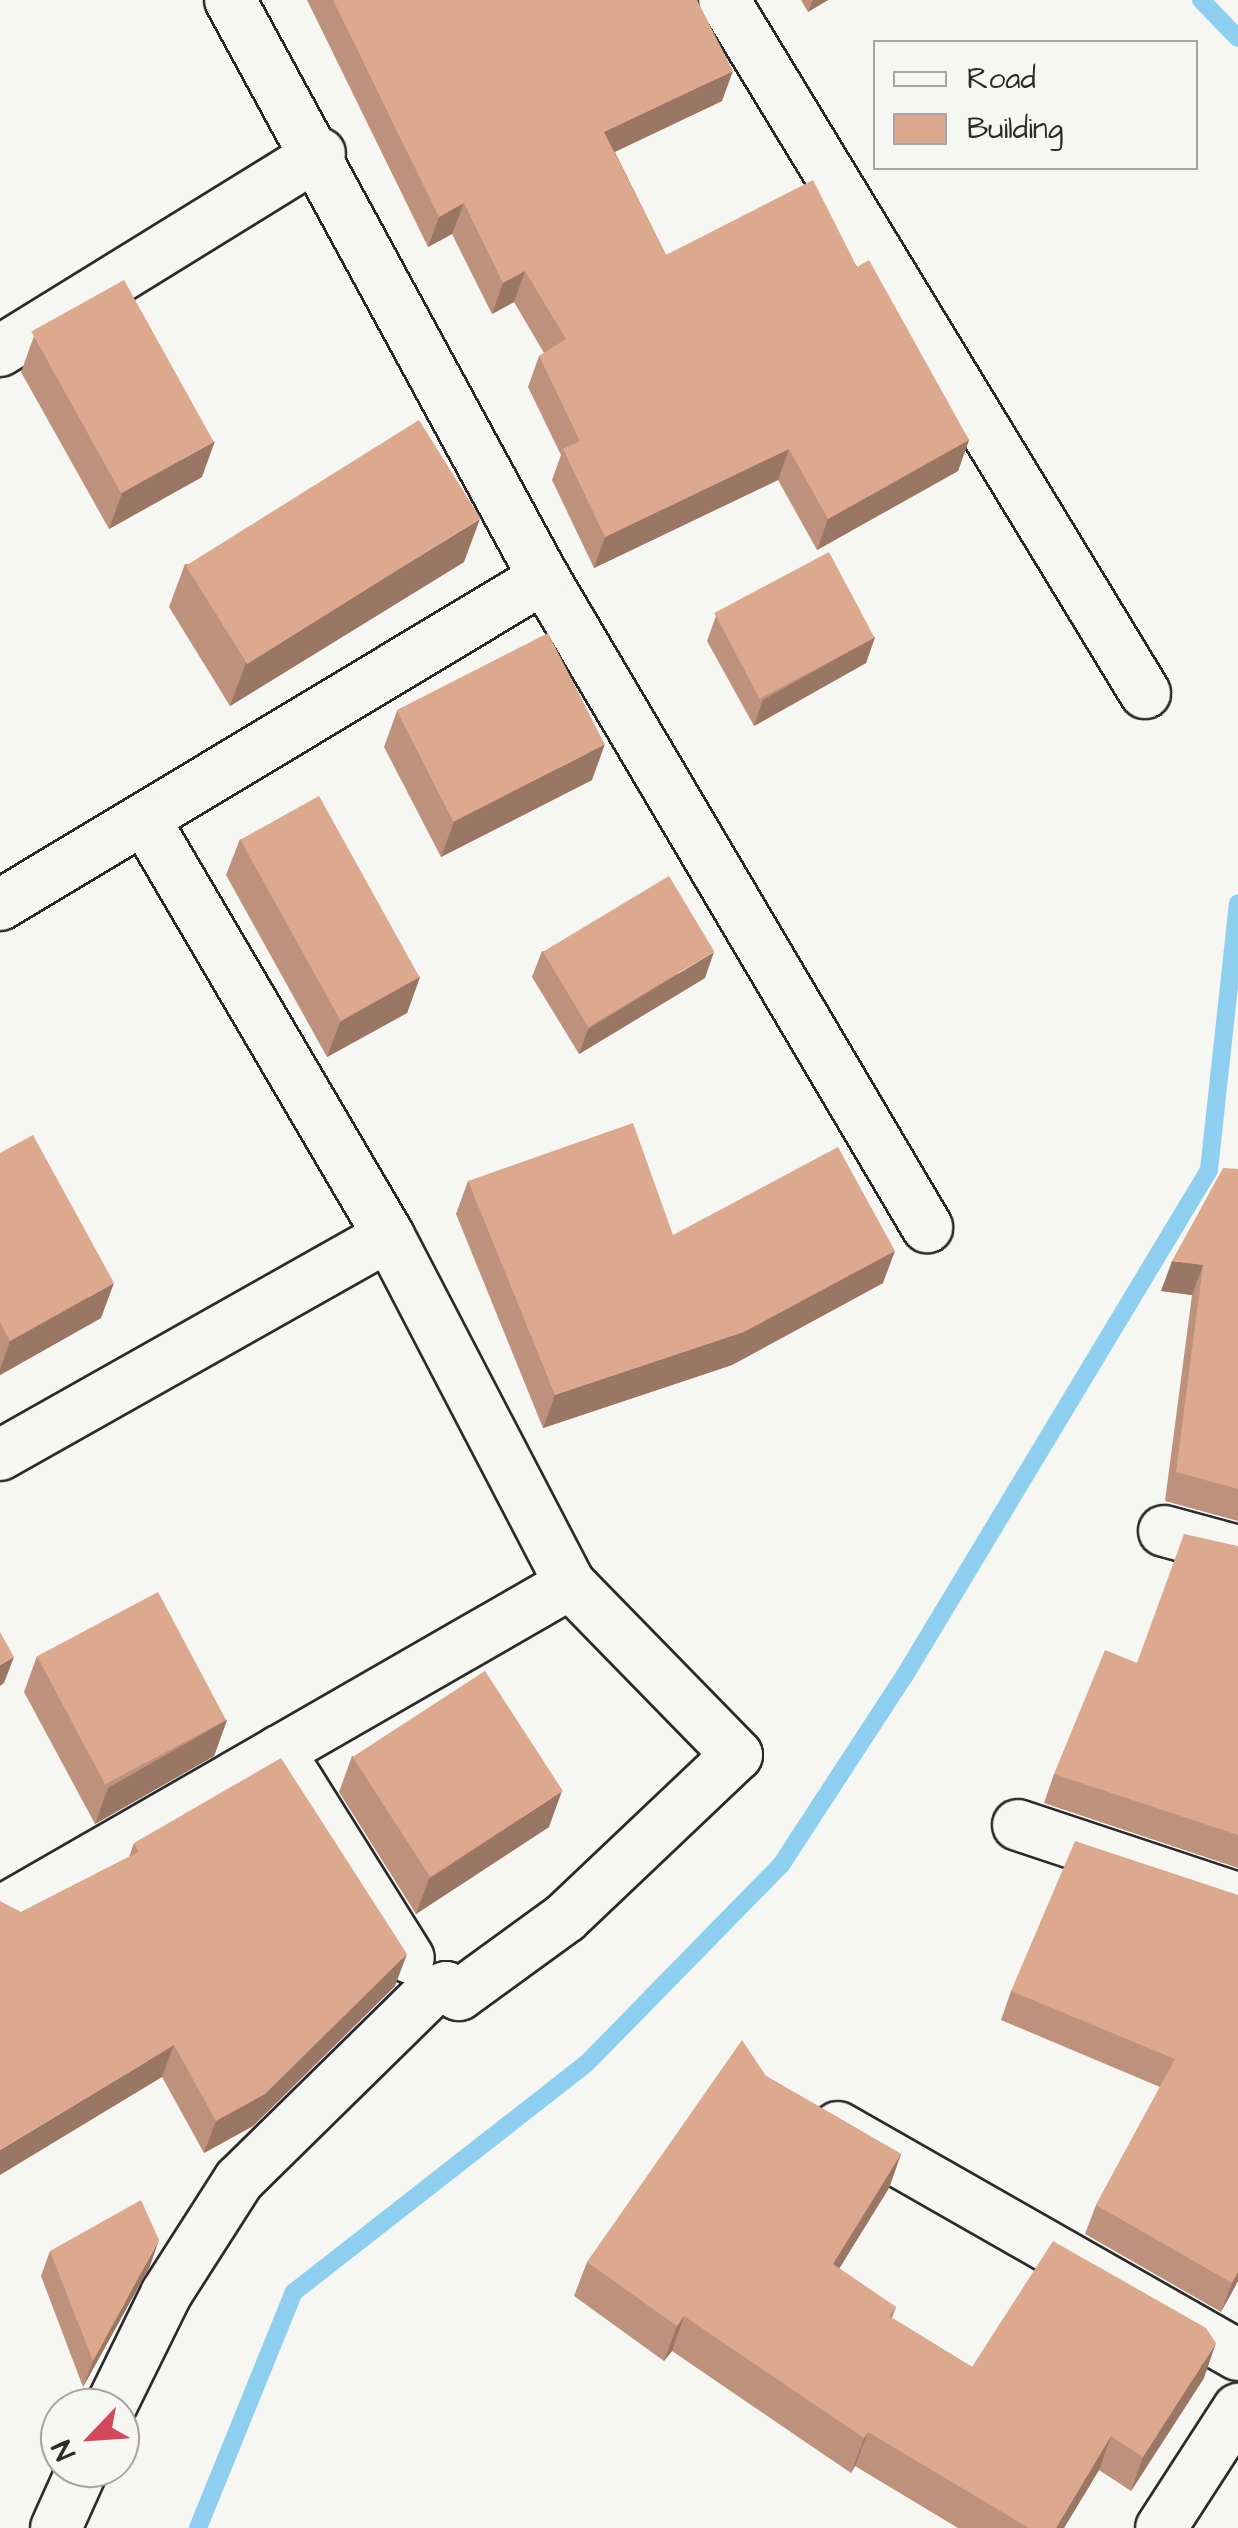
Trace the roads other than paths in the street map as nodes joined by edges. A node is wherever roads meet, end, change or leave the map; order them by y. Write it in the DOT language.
graph roads {
  1 [pos="230,0"];
  2 [pos="724,0"];
  3 [pos="320,153"];
  4 [pos="0,351"];
  5 [pos="544,578"];
  6 [pos="1145,692"];
  7 [pos="145,820"];
  8 [pos="0,906"];
  9 [pos="928,1227"];
  10 [pos="389,1236"];
  11 [pos="0,1455"];
  12 [pos="1164,1531"];
  13 [pos="1238,1552"];
  14 [pos="570,1584"];
  15 [pos="279,1751"];
  16 [pos="1018,1825"];
  17 [pos="1238,1898"];
  18 [pos="0,1912"];
  19 [pos="409,1958"];
  20 [pos="801,2106"];
  21 [pos="1238,2354"];
  22 [pos="120,2388"];
  23 [pos="1238,2409"];
  24 [pos="74,2488"];
  25 [pos="56,2528"];
  26 [pos="1161,2528"];
  1 -- 3 [label="street"];
  2 -- 6 [label="street"];
  3 -- 4 [label="street"];
  3 -- 5 [label="street"];
  5 -- 7 [label="street"];
  5 -- 9 [label="street"];
  7 -- 8 [label="street"];
  7 -- 10 [label="street"];
  10 -- 11 [label="street"];
  10 -- 14 [label="street"];
  12 -- 13 [label="street"];
  14 -- 15 [label="street"];
  14 -- 22 [label="street"];
  15 -- 18 [label="street"];
  15 -- 19 [label="street"];
  16 -- 17 [label="street"];
  20 -- 21 [label="street"];
  23 -- 26 [label="street"];
  24 -- 25 [label="street"];
}
